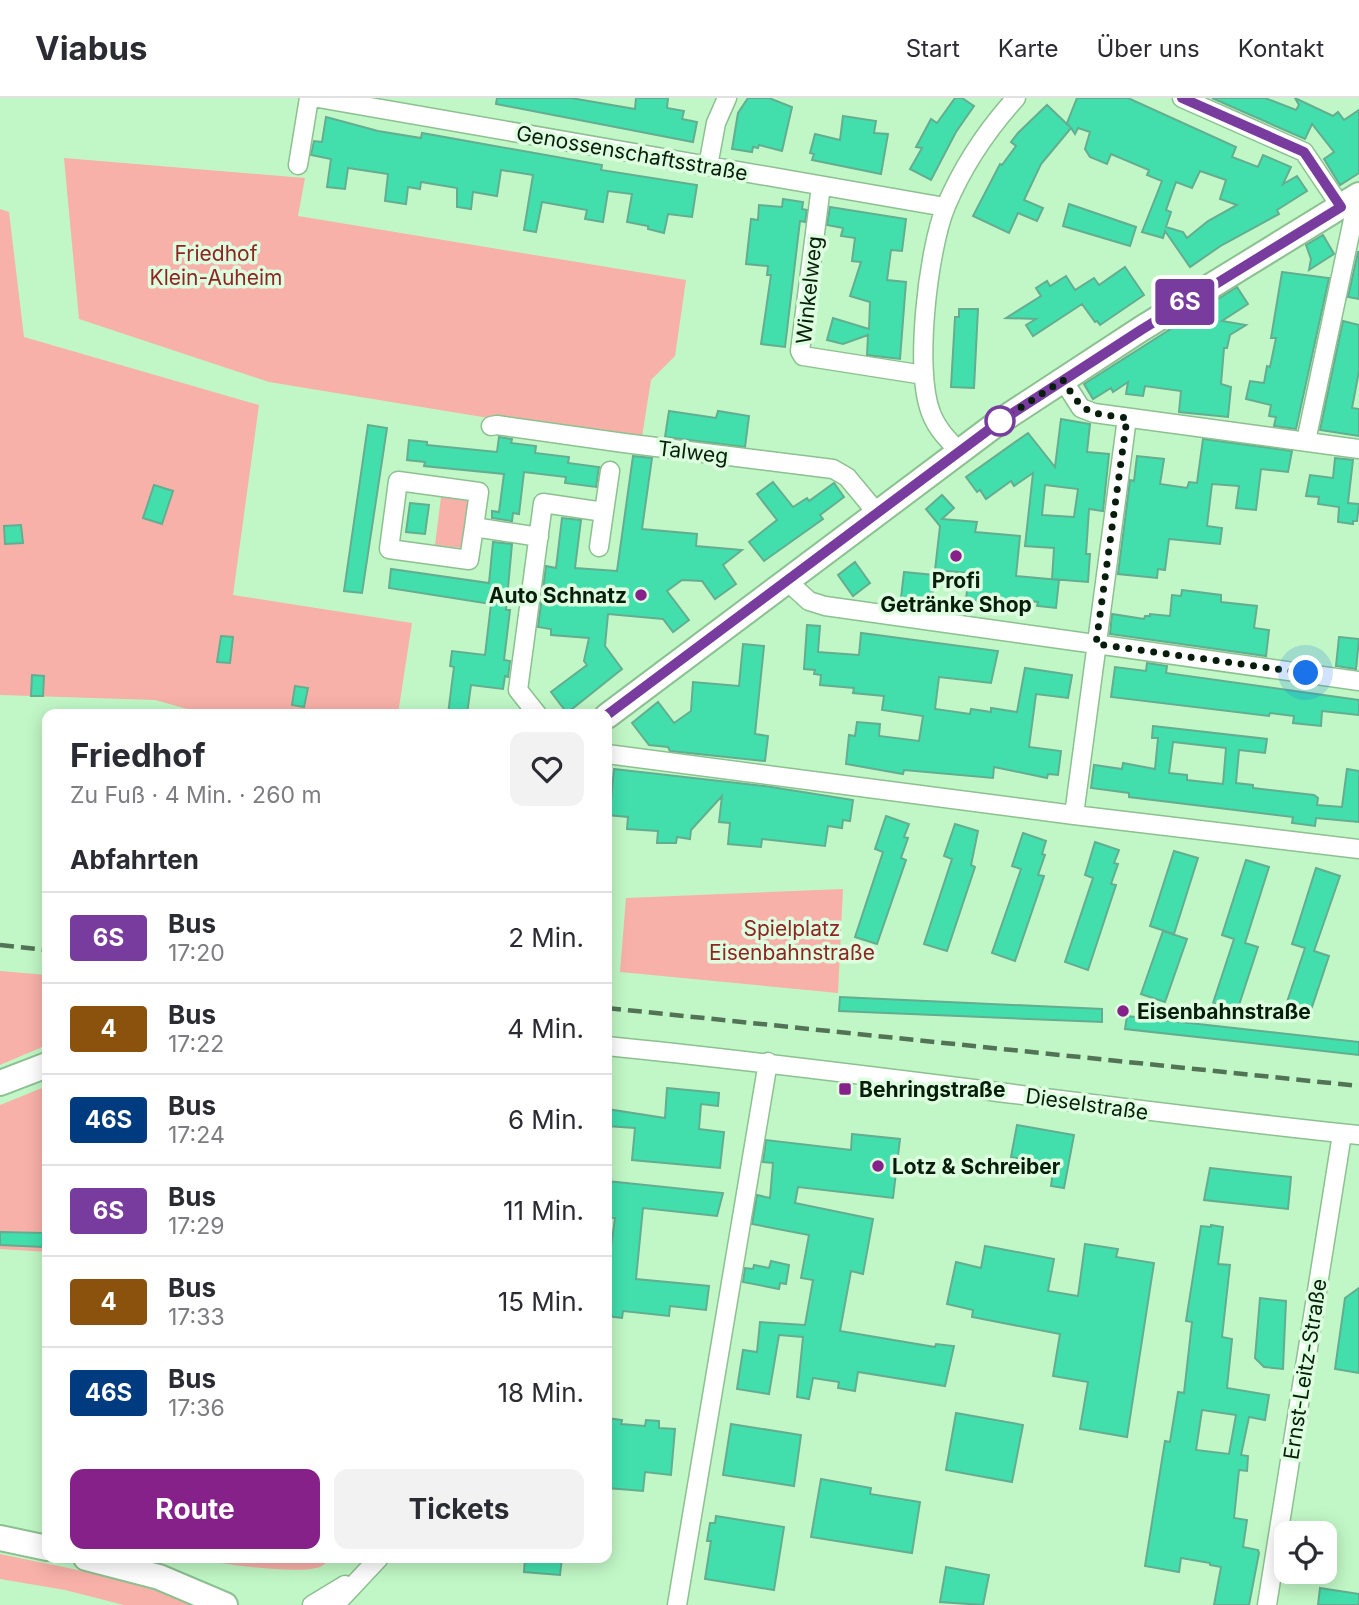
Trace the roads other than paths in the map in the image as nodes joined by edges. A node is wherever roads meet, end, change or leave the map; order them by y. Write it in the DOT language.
graph roads {
  1 [pos="309,98"];
  2 [pos="318,98"];
  3 [pos="727,98"];
  4 [pos="1016,98"];
  5 [pos="1182,98"];
  6 [pos="298,165"];
  7 [pos="708,166"];
  8 [pos="821,186"];
  9 [pos="1353,199"];
  10 [pos="945,207"];
  11 [pos="924,375"];
  12 [pos="1063,380"];
  13 [pos="1127,418"];
  14 [pos="491,426"];
  15 [pos="1306,441"];
  16 [pos="1359,449"];
  17 [pos="960,452"];
  18 [pos="610,471"];
  19 [pos="604,512"];
  20 [pos="877,513"];
  21 [pos="474,527"];
  22 [pos="539,537"];
  23 [pos="599,547"];
  24 [pos="787,581"];
  25 [pos="1096,644"];
  26 [pos="1359,681"];
  27 [pos="533,709"];
  28 [pos="612,712"];
  29 [pos="612,755"];
  30 [pos="1074,815"];
  31 [pos="1359,849"];
  32 [pos="612,1046"];
  33 [pos="768,1062"];
  34 [pos="42,1067"];
  35 [pos="0,1083"];
  36 [pos="1351,1135"];
  37 [pos="0,1538"];
  38 [pos="42,1547"];
  39 [pos="105,1563"];
  40 [pos="373,1563"];
  41 [pos="360,1575"];
  42 [pos="225,1605"];
  43 [pos="312,1605"];
  44 [pos="335,1605"];
  45 [pos="677,1605"];
  46 [pos="1267,1605"];
  1 -- 6 [label="street"];
  2 -- 7 [label="street, Genossenschaftsstraße"];
  3 -- 7 [label="street"];
  4 -- 10 [label="street"];
  5 -- 9 [label="street"];
  7 -- 8 [label="street, Genossenschaftsstraße"];
  8 -- 10 [label="street, Genossenschaftsstraße"];
  8 -- 11 [label="street, Winkelweg"];
  9 -- 12 [label="main road"];
  9 -- 15 [label="street"];
  10 -- 11 [label="street"];
  11 -- 17 [label="street"];
  12 -- 13 [label="street"];
  12 -- 17 [label="main road"];
  13 -- 15 [label="street"];
  13 -- 25 [label="street"];
  14 -- 20 [label="street, Talweg"];
  15 -- 16 [label="street"];
  17 -- 20 [label="main road"];
  18 -- 19 [label="street"];
  19 -- 22 [label="street"];
  19 -- 23 [label="street"];
  20 -- 24 [label="main road"];
  21 -- 21 [label="street"];
  21 -- 22 [label="street"];
  22 -- 27 [label="street"];
  24 -- 25 [label="street"];
  24 -- 28 [label="main road"];
  25 -- 26 [label="street"];
  25 -- 30 [label="street"];
  29 -- 30 [label="street"];
  30 -- 31 [label="street"];
  32 -- 33 [label="street, Dieselstraße"];
  33 -- 36 [label="street, Dieselstraße"];
  33 -- 45 [label="street"];
  34 -- 35 [label="main road"];
  36 -- 46 [label="street, Ernst-Leitz-Straße"];
  37 -- 38 [label="main road"];
  39 -- 42 [label="main road"];
  40 -- 41 [label="street"];
  41 -- 43 [label="street"];
  41 -- 44 [label="street"];
}
